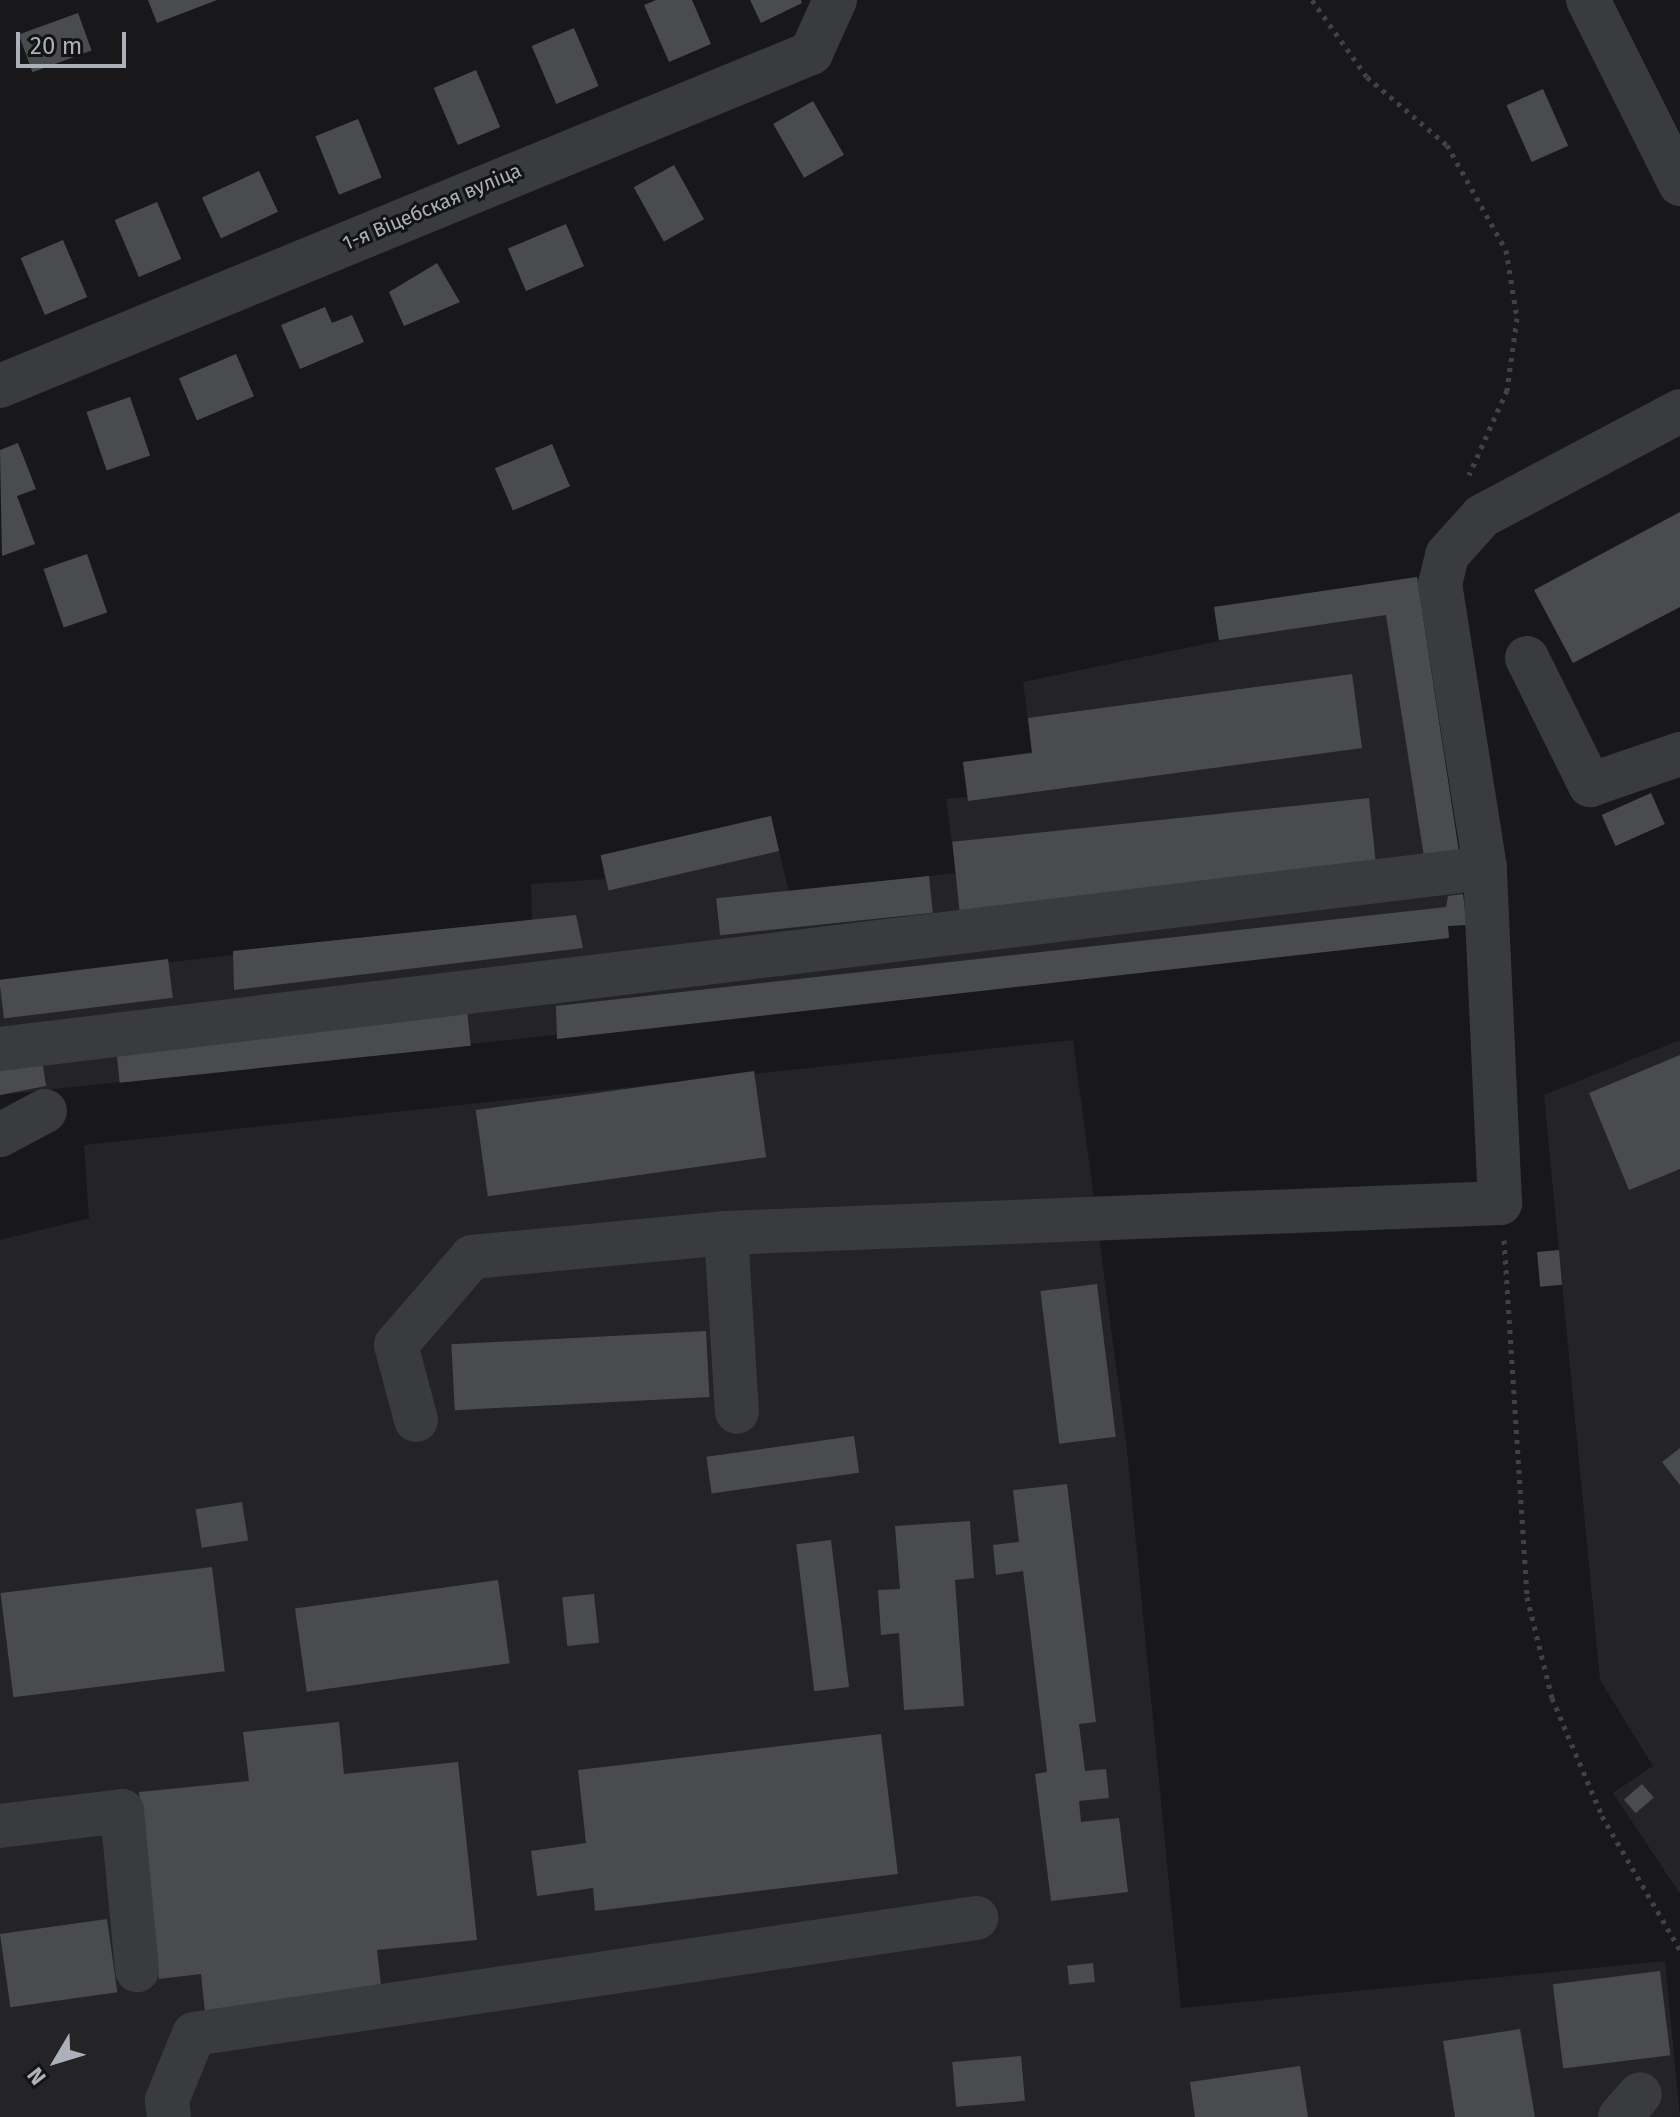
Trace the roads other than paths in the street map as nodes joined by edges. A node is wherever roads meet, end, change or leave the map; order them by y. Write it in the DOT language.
graph roads {
  1 [pos="835,0"];
  2 [pos="1588,0"];
  3 [pos="1680,184"];
  4 [pos="0,386"];
  5 [pos="1680,411"];
  6 [pos="1527,658"];
  7 [pos="1680,754"];
  8 [pos="1485,868"];
  9 [pos="0,1049"];
  10 [pos="45,1111"];
  11 [pos="0,1135"];
  12 [pos="726,1233"];
  13 [pos="737,1412"];
  14 [pos="416,1420"];
  15 [pos="0,1826"];
  16 [pos="976,1918"];
  17 [pos="137,1970"];
  18 [pos="169,2117"];
  1 -- 4 [label="street, 1-я Віцебская вуліца"];
  2 -- 3 [label="street"];
  5 -- 8 [label="street"];
  6 -- 7 [label="street"];
  8 -- 9 [label="street"];
  8 -- 12 [label="street"];
  10 -- 11 [label="street"];
  12 -- 13 [label="street"];
  12 -- 14 [label="street"];
  15 -- 17 [label="street"];
  16 -- 18 [label="street"];
}
